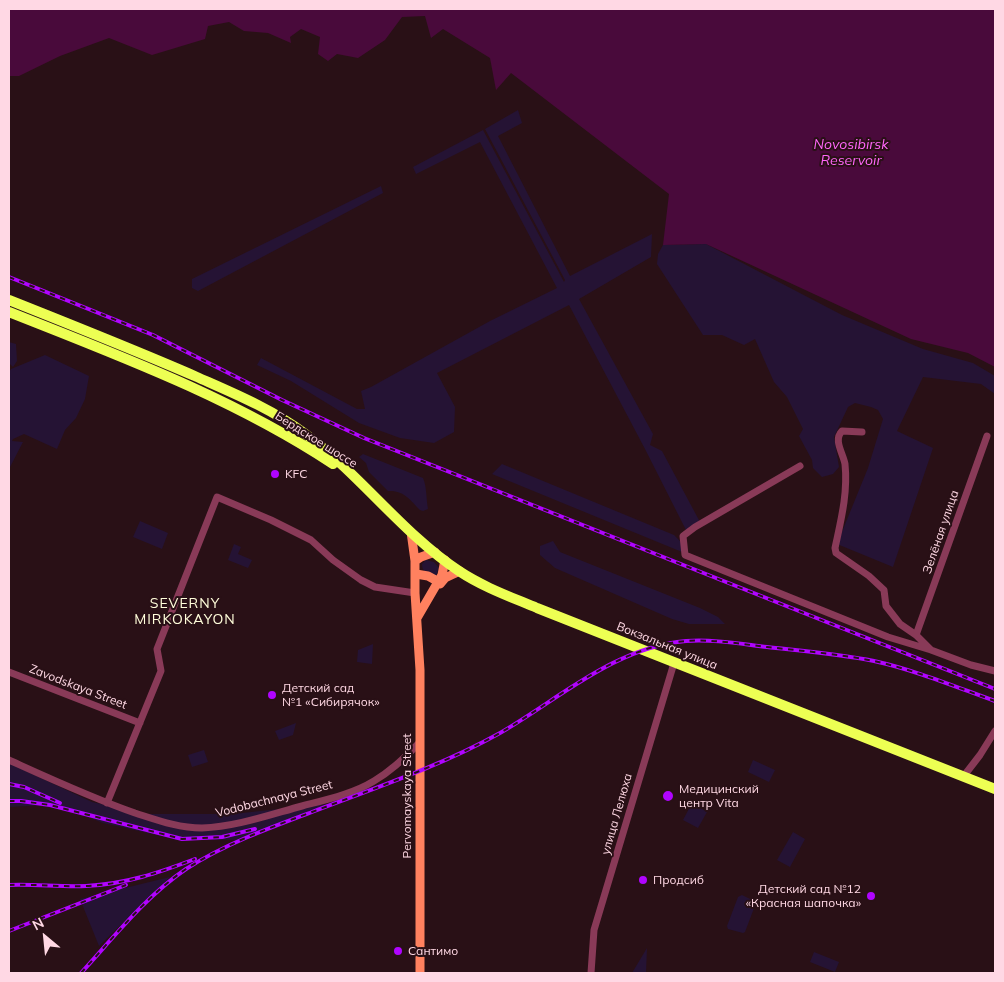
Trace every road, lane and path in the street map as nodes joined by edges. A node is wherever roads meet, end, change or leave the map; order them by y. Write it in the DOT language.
graph roads {
  1 [pos="9,300"];
  2 [pos="9,312"];
  3 [pos="862,432"];
  4 [pos="987,436"];
  5 [pos="800,466"];
  6 [pos="357,480"];
  7 [pos="411,532"];
  8 [pos="434,552"];
  9 [pos="444,560"];
  10 [pos="415,562"];
  11 [pos="460,571"];
  12 [pos="416,574"];
  13 [pos="439,582"];
  14 [pos="415,593"];
  15 [pos="432,594"];
  16 [pos="417,618"];
  17 [pos="916,635"];
  18 [pos="931,650"];
  19 [pos="674,663"];
  20 [pos="995,671"];
  21 [pos="9,672"];
  22 [pos="140,723"];
  23 [pos="995,731"];
  24 [pos="420,742"];
  25 [pos="9,760"];
  26 [pos="963,776"];
  27 [pos="995,789"];
  28 [pos="107,804"];
  29 [pos="420,973"];
  30 [pos="591,973"];
  1 -- 6 [label="highway, Бердское шоссе"];
  2 -- 6 [label="highway, Бердское шоссе"];
  3 -- 17 [label="street"];
  4 -- 17 [label="street, Зелёная улица"];
  5 -- 18 [label="street"];
  6 -- 7 [label="highway, Вокзальная улица"];
  7 -- 8 [label="highway, Вокзальная улица"];
  7 -- 10 [label="main road, Pervomayskaya Street"];
  8 -- 9 [label="highway, Вокзальная улица"];
  8 -- 10 [label="main road"];
  9 -- 11 [label="highway, Вокзальная улица"];
  9 -- 13 [label="main road"];
  10 -- 12 [label="main road, Pervomayskaya Street"];
  11 -- 15 [label="main road"];
  11 -- 19 [label="highway, Вокзальная улица"];
  12 -- 13 [label="main road"];
  12 -- 14 [label="main road, Pervomayskaya Street"];
  13 -- 15 [label="main road"];
  14 -- 16 [label="main road, Pervomayskaya Street"];
  14 -- 22 [label="street"];
  15 -- 16 [label="main road"];
  16 -- 24 [label="main road, Pervomayskaya Street"];
  17 -- 18 [label="street"];
  18 -- 20 [label="street"];
  19 -- 26 [label="highway, Вокзальная улица"];
  19 -- 30 [label="street, улица Лелюха"];
  21 -- 22 [label="street, Zavodskaya Street"];
  22 -- 28 [label="street"];
  23 -- 26 [label="street"];
  24 -- 28 [label="street, Vodobachnaya Street"];
  24 -- 29 [label="main road, Pervomayskaya Street"];
  25 -- 28 [label="street, Vodobachnaya Street"];
  26 -- 27 [label="highway, Вокзальная улица"];
}
